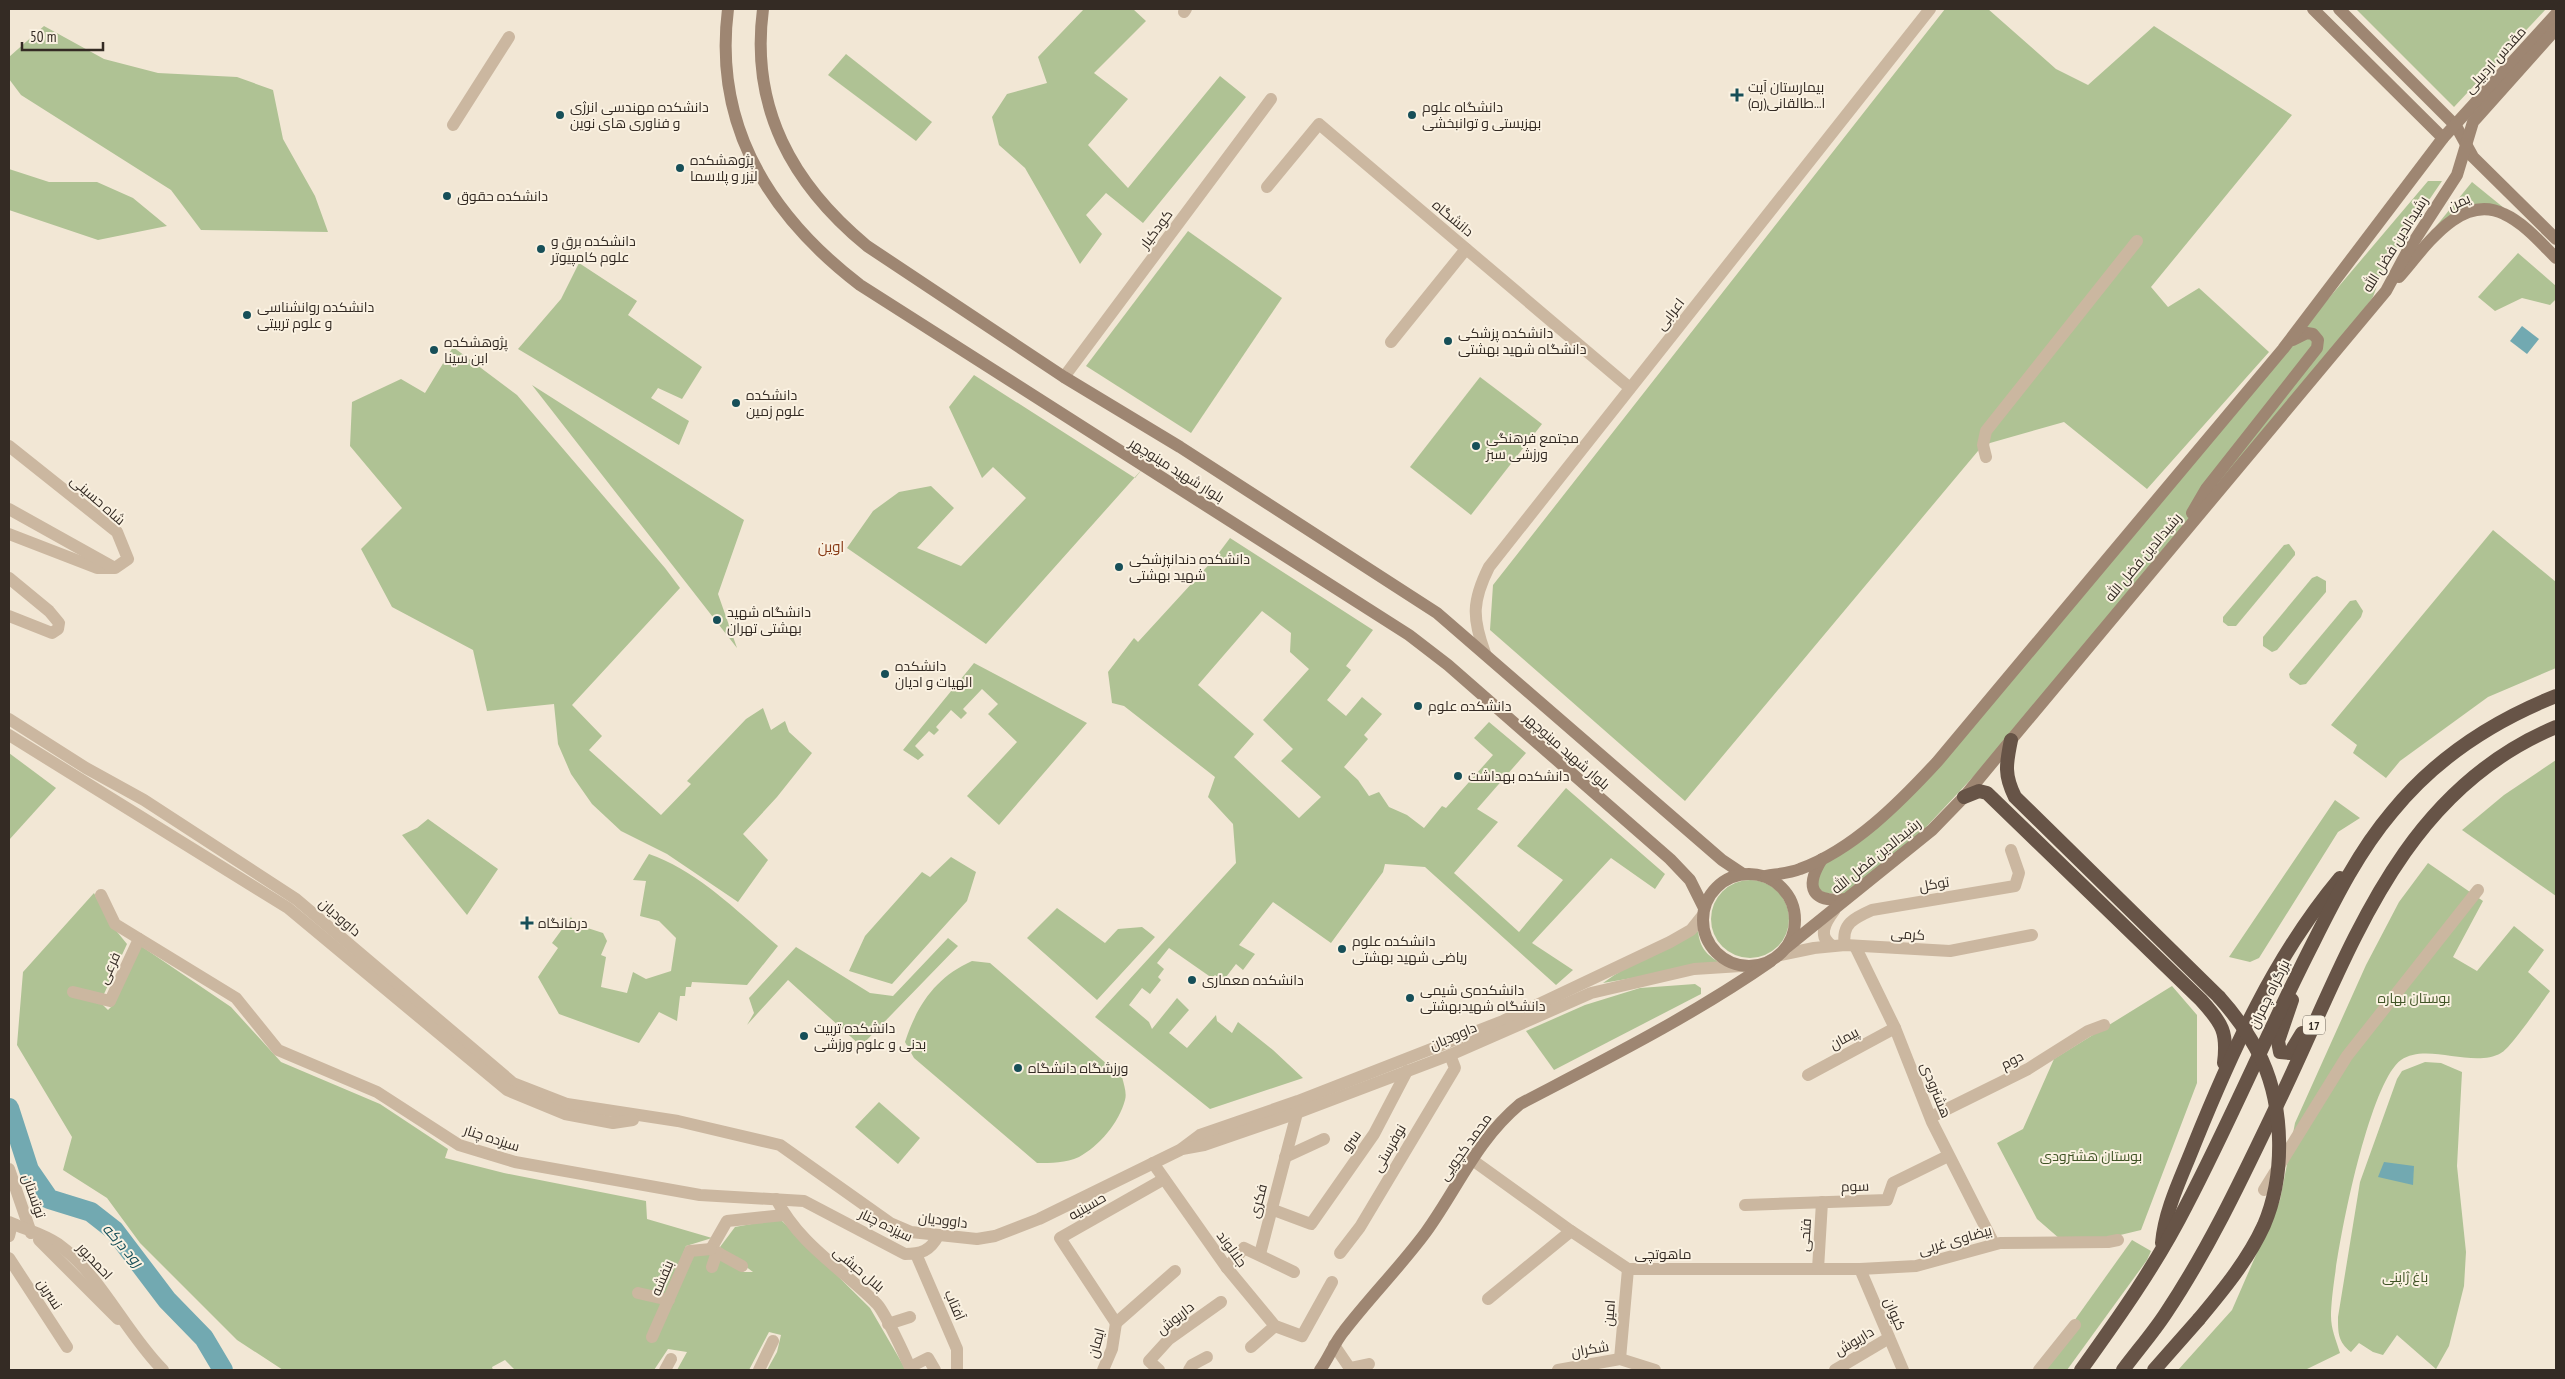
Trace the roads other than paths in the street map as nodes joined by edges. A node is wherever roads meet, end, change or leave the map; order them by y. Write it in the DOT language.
graph roads {
  1 [pos="728,9"];
  2 [pos="763,9"];
  3 [pos="1930,9"];
  4 [pos="2313,9"];
  5 [pos="2339,9"];
  6 [pos="2556,14"];
  7 [pos="2556,28"];
  8 [pos="509,37"];
  9 [pos="1271,99"];
  10 [pos="453,125"];
  11 [pos="2456,126"];
  12 [pos="2443,138"];
  13 [pos="2466,142"];
  14 [pos="1267,187"];
  15 [pos="2556,239"];
  16 [pos="2137,241"];
  17 [pos="1466,249"];
  18 [pos="2556,258"];
  19 [pos="2386,291"];
  20 [pos="1391,342"];
  21 [pos="2283,349"];
  22 [pos="1064,377"];
  23 [pos="1630,388"];
  24 [pos="9,446"];
  25 [pos="1986,457"];
  26 [pos="9,509"];
  27 [pos="9,534"];
  28 [pos="2178,539"];
  29 [pos="115,568"];
  30 [pos="9,578"];
  31 [pos="9,616"];
  32 [pos="1485,653"];
  33 [pos="2556,696"];
  34 [pos="9,719"];
  35 [pos="2556,728"];
  36 [pos="9,735"];
  37 [pos="2011,740"];
  38 [pos="1964,797"];
  39 [pos="188,828"];
  40 [pos="184,843"];
  41 [pos="2011,850"];
  42 [pos="2363,851"];
  43 [pos="1822,859"];
  44 [pos="1743,874"];
  45 [pos="1766,876"];
  46 [pos="2478,890"];
  47 [pos="101,895"];
  48 [pos="1841,903"];
  49 [pos="1704,911"];
  50 [pos="2032,935"];
  51 [pos="139,939"];
  52 [pos="1844,946"];
  53 [pos="1780,954"];
  54 [pos="1741,966"];
  55 [pos="2299,970"];
  56 [pos="2334,982"];
  57 [pos="1588,988"];
  58 [pos="73,992"];
  59 [pos="2104,1024"];
  60 [pos="1895,1028"];
  61 [pos="1450,1055"];
  62 [pos="1408,1071"];
  63 [pos="1808,1075"];
  64 [pos="2222,1079"];
  65 [pos="1297,1113"];
  66 [pos="652,1117"];
  67 [pos="1931,1117"];
  68 [pos="1324,1139"];
  69 [pos="1180,1150"];
  70 [pos="1948,1156"];
  71 [pos="1285,1157"];
  72 [pos="1471,1159"];
  73 [pos="1153,1163"];
  74 [pos="9,1169"];
  75 [pos="1164,1178"];
  76 [pos="2264,1190"];
  77 [pos="776,1199"];
  78 [pos="1822,1202"];
  79 [pos="1744,1205"];
  80 [pos="1271,1209"];
  81 [pos="784,1215"];
  82 [pos="10,1227"];
  83 [pos="1571,1231"];
  84 [pos="31,1233"];
  85 [pos="938,1236"];
  86 [pos="2118,1240"];
  87 [pos="1994,1244"];
  88 [pos="714,1250"];
  89 [pos="1340,1252"];
  90 [pos="2161,1252"];
  91 [pos="916,1254"];
  92 [pos="1260,1254"];
  93 [pos="9,1258"];
  94 [pos="742,1266"];
  95 [pos="712,1267"];
  96 [pos="1227,1268"];
  97 [pos="1628,1269"];
  98 [pos="1818,1269"];
  99 [pos="1860,1269"];
  100 [pos="1175,1271"];
  101 [pos="1294,1272"];
  102 [pos="1332,1282"];
  103 [pos="638,1293"];
  104 [pos="1488,1299"];
  105 [pos="668,1300"];
  106 [pos="1221,1302"];
  107 [pos="910,1317"];
  108 [pos="1116,1323"];
  109 [pos="888,1324"];
  110 [pos="2075,1325"];
  111 [pos="1275,1326"];
  112 [pos="652,1337"];
  113 [pos="1889,1338"];
  114 [pos="773,1341"];
  115 [pos="1334,1345"];
  116 [pos="67,1347"];
  117 [pos="1251,1347"];
  118 [pos="1208,1357"];
  119 [pos="1620,1359"];
  120 [pos="1369,1364"];
  121 [pos="911,1369"];
  122 [pos="1351,1369"];
  123 [pos="163,1370"];
  124 [pos="758,1370"];
  125 [pos="935,1370"];
  126 [pos="957,1370"];
  127 [pos="1103,1370"];
  128 [pos="1159,1370"];
  129 [pos="1189,1370"];
  130 [pos="1320,1370"];
  131 [pos="1558,1370"];
  132 [pos="1655,1370"];
  133 [pos="1835,1370"];
  134 [pos="1903,1370"];
  135 [pos="2039,1370"];
  136 [pos="2081,1370"];
  137 [pos="2123,1370"];
  138 [pos="2154,1370"];
  1 -- 49 [label="main road, بلوار شهید مینوچهر"];
  2 -- 22 [label="main road, بلوار شهید مینوچهر"];
  3 -- 23 [label="street, اعرابی"];
  4 -- 12 [label="main road"];
  5 -- 11 [label="main road"];
  6 -- 11 [label="main road, مقدس اردبیلی"];
  7 -- 13 [label="main road, مقدس اردبیلی"];
  8 -- 10 [label="street"];
  9 -- 22 [label="street, کودکیار"];
  11 -- 12 [label="main road, مقدس اردبیلی"];
  11 -- 13 [label="main road"];
  12 -- 21 [label="main road, رشیدالدین فضل الله"];
  13 -- 15 [label="main road"];
  13 -- 19 [label="main road, رشیدالدین فضل الله"];
  14 -- 17 [label="street, دانشگاه"];
  16 -- 25 [label="street"];
  17 -- 20 [label="street"];
  17 -- 23 [label="street, دانشگاه"];
  18 -- 19 [label="main road, یمن"];
  19 -- 28 [label="main road, رشیدالدین فضل الله"];
  21 -- 28 [label="main road"];
  21 -- 43 [label="main road, رشیدالدین فضل الله"];
  22 -- 32 [label="main road, بلوار شهید مینوچهر"];
  23 -- 32 [label="street, اعرابی"];
  24 -- 29 [label="street, شاه حسینی"];
  26 -- 29 [label="street"];
  27 -- 29 [label="street"];
  28 -- 37 [label="main road, رشیدالدین فضل الله"];
  30 -- 31 [label="street"];
  32 -- 44 [label="main road, بلوار شهید مینوچهر"];
  33 -- 42 [label="highway, بزرگراه چمران"];
  34 -- 39 [label="street, داوودیان"];
  35 -- 56 [label="highway, 17"];
  36 -- 40 [label="street, داوودیان"];
  37 -- 38 [label="main road, رشیدالدین فضل الله"];
  37 -- 138 [label="highway, bridge"];
  38 -- 48 [label="main road, رشیدالدین فضل الله"];
  38 -- 64 [label="highway"];
  39 -- 40 [label="street"];
  39 -- 66 [label="street, داوودیان"];
  40 -- 66 [label="street, داوودیان"];
  41 -- 52 [label="street, توکل"];
  42 -- 55 [label="highway, بزرگراه چمران"];
  42 -- 64 [label="highway"];
  43 -- 45 [label="main road, رشیدالدین فضل الله"];
  43 -- 48 [label="main road"];
  44 -- 45 [label="main road"];
  44 -- 49 [label="main road"];
  45 -- 53 [label="main road"];
  46 -- 76 [label="street"];
  47 -- 51 [label="street, سیزده چنار"];
  48 -- 52 [label="street, هشترودی"];
  48 -- 53 [label="main road, رشیدالدین فضل الله"];
  49 -- 54 [label="main road"];
  49 -- 57 [label="street, داوودیان"];
  50 -- 52 [label="street, کرمی"];
  51 -- 58 [label="street, فرعی"];
  51 -- 77 [label="street, سیزده چنار"];
  52 -- 53 [label="street, کرمی"];
  52 -- 60 [label="street, هشترودی"];
  53 -- 54 [label="main road"];
  53 -- 72 [label="main road, محمد کچویی"];
  54 -- 57 [label="street, داوودیان"];
  55 -- 56 [label="highway"];
  55 -- 90 [label="highway, بزرگراه چمران"];
  56 -- 137 [label="highway, 17"];
  57 -- 61 [label="street, داوودیان"];
  57 -- 69 [label="street, داوودیان"];
  59 -- 67 [label="street, دوم"];
  60 -- 63 [label="street, پیمان"];
  60 -- 67 [label="street, هشترودی"];
  61 -- 62 [label="street, داوودیان"];
  61 -- 89 [label="street, نوفرستی"];
  62 -- 65 [label="street, داوودیان"];
  62 -- 80 [label="street, سرو"];
  64 -- 90 [label="highway"];
  65 -- 69 [label="street, داوودیان"];
  65 -- 71 [label="street, فکری"];
  66 -- 85 [label="street, داوودیان"];
  67 -- 70 [label="street, هشترودی"];
  68 -- 71 [label="street"];
  69 -- 73 [label="street, داوودیان"];
  70 -- 78 [label="street, سوم"];
  70 -- 87 [label="street, هشترودی"];
  71 -- 80 [label="street, فکری"];
  72 -- 83 [label="street, ماهوتچی"];
  72 -- 115 [label="main road, محمد کچویی"];
  73 -- 75 [label="street, جلالوند"];
  73 -- 85 [label="street, داوودیان"];
  74 -- 84 [label="street, توتستان"];
  75 -- 96 [label="street, جلالوند"];
  75 -- 108 [label="street, حسینیه"];
  77 -- 81 [label="street, بلال حبشی"];
  77 -- 91 [label="street, سیزده چنار"];
  78 -- 79 [label="street, سوم"];
  78 -- 98 [label="street, فتحی"];
  80 -- 92 [label="street, فکری"];
  81 -- 88 [label="street"];
  81 -- 109 [label="street, بلال حبشی"];
  82 -- 84 [label="street, احمدپور"];
  83 -- 97 [label="street, ماهوتچی"];
  83 -- 104 [label="street"];
  84 -- 123 [label="street, احمدپور"];
  85 -- 91 [label="street, سیزده چنار"];
  86 -- 87 [label="street, بیضاوی غربی"];
  87 -- 99 [label="street, بیضاوی غربی"];
  88 -- 94 [label="street"];
  88 -- 95 [label="street"];
  88 -- 105 [label="street, بنفشه"];
  90 -- 136 [label="highway, بزرگراه چمران"];
  91 -- 126 [label="street, آفتاب"];
  92 -- 96 [label="street"];
  92 -- 101 [label="street"];
  93 -- 116 [label="street, نسرین"];
  96 -- 111 [label="street, جلالوند"];
  97 -- 98 [label="street, ماهوتچی"];
  97 -- 119 [label="street, امین"];
  98 -- 99 [label="street, ماهوتچی"];
  99 -- 113 [label="street, کیوان"];
  100 -- 108 [label="street"];
  102 -- 111 [label="street"];
  103 -- 105 [label="street"];
  105 -- 112 [label="street, بنفشه"];
  106 -- 128 [label="street, داریوش"];
  107 -- 109 [label="street"];
  108 -- 127 [label="street, ایمان"];
  109 -- 121 [label="street, بلال حبشی"];
  110 -- 135 [label="street"];
  111 -- 117 [label="street"];
  113 -- 133 [label="street, داریوش"];
  113 -- 134 [label="street, کیوان"];
  114 -- 124 [label="street"];
  115 -- 122 [label="street"];
  115 -- 130 [label="main road, محمد کچویی"];
  118 -- 129 [label="street"];
  119 -- 131 [label="street, شکران"];
  119 -- 132 [label="street, شکران"];
  120 -- 122 [label="street"];
  121 -- 125 [label="street"];
}
